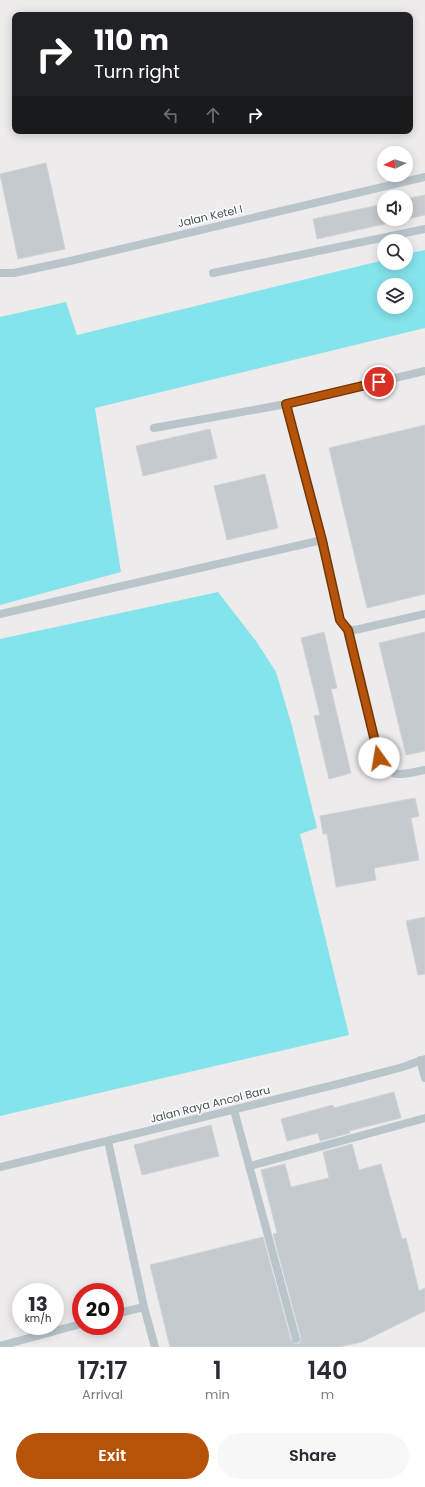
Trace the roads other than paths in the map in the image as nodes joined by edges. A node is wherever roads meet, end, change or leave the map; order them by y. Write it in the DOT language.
graph roads {
  1 [pos="425,177"];
  2 [pos="425,229"];
  3 [pos="0,273"];
  4 [pos="213,273"];
  5 [pos="425,371"];
  6 [pos="286,404"];
  7 [pos="154,428"];
  8 [pos="322,540"];
  9 [pos="0,614"];
  10 [pos="425,614"];
  11 [pos="348,630"];
  12 [pos="425,770"];
  13 [pos="422,1060"];
  14 [pos="425,1078"];
  15 [pos="234,1110"];
  16 [pos="425,1118"];
  17 [pos="108,1141"];
  18 [pos="250,1166"];
  19 [pos="0,1167"];
  20 [pos="144,1306"];
  21 [pos="124,1312"];
  22 [pos="72,1326"];
  23 [pos="296,1339"];
  24 [pos="0,1346"];
  25 [pos="155,1347"];
  1 -- 3 [label="lane, Jalan Ketel I"];
  2 -- 4 [label="lane"];
  5 -- 6 [label="lane"];
  6 -- 7 [label="lane"];
  6 -- 8 [label="lane"];
  8 -- 9 [label="lane"];
  8 -- 11 [label="lane"];
  10 -- 11 [label="lane"];
  11 -- 12 [label="lane"];
  13 -- 14 [label="lane"];
  13 -- 15 [label="lane, Jalan Raya Ancol Baru"];
  15 -- 17 [label="lane, Jalan Raya Ancol Baru"];
  15 -- 18 [label="lane"];
  16 -- 18 [label="lane"];
  17 -- 19 [label="lane, Jalan Raya Ancol Baru"];
  17 -- 20 [label="lane"];
  18 -- 23 [label="lane"];
  20 -- 21 [label="lane"];
  20 -- 25 [label="lane"];
  22 -- 24 [label="lane"];
}
